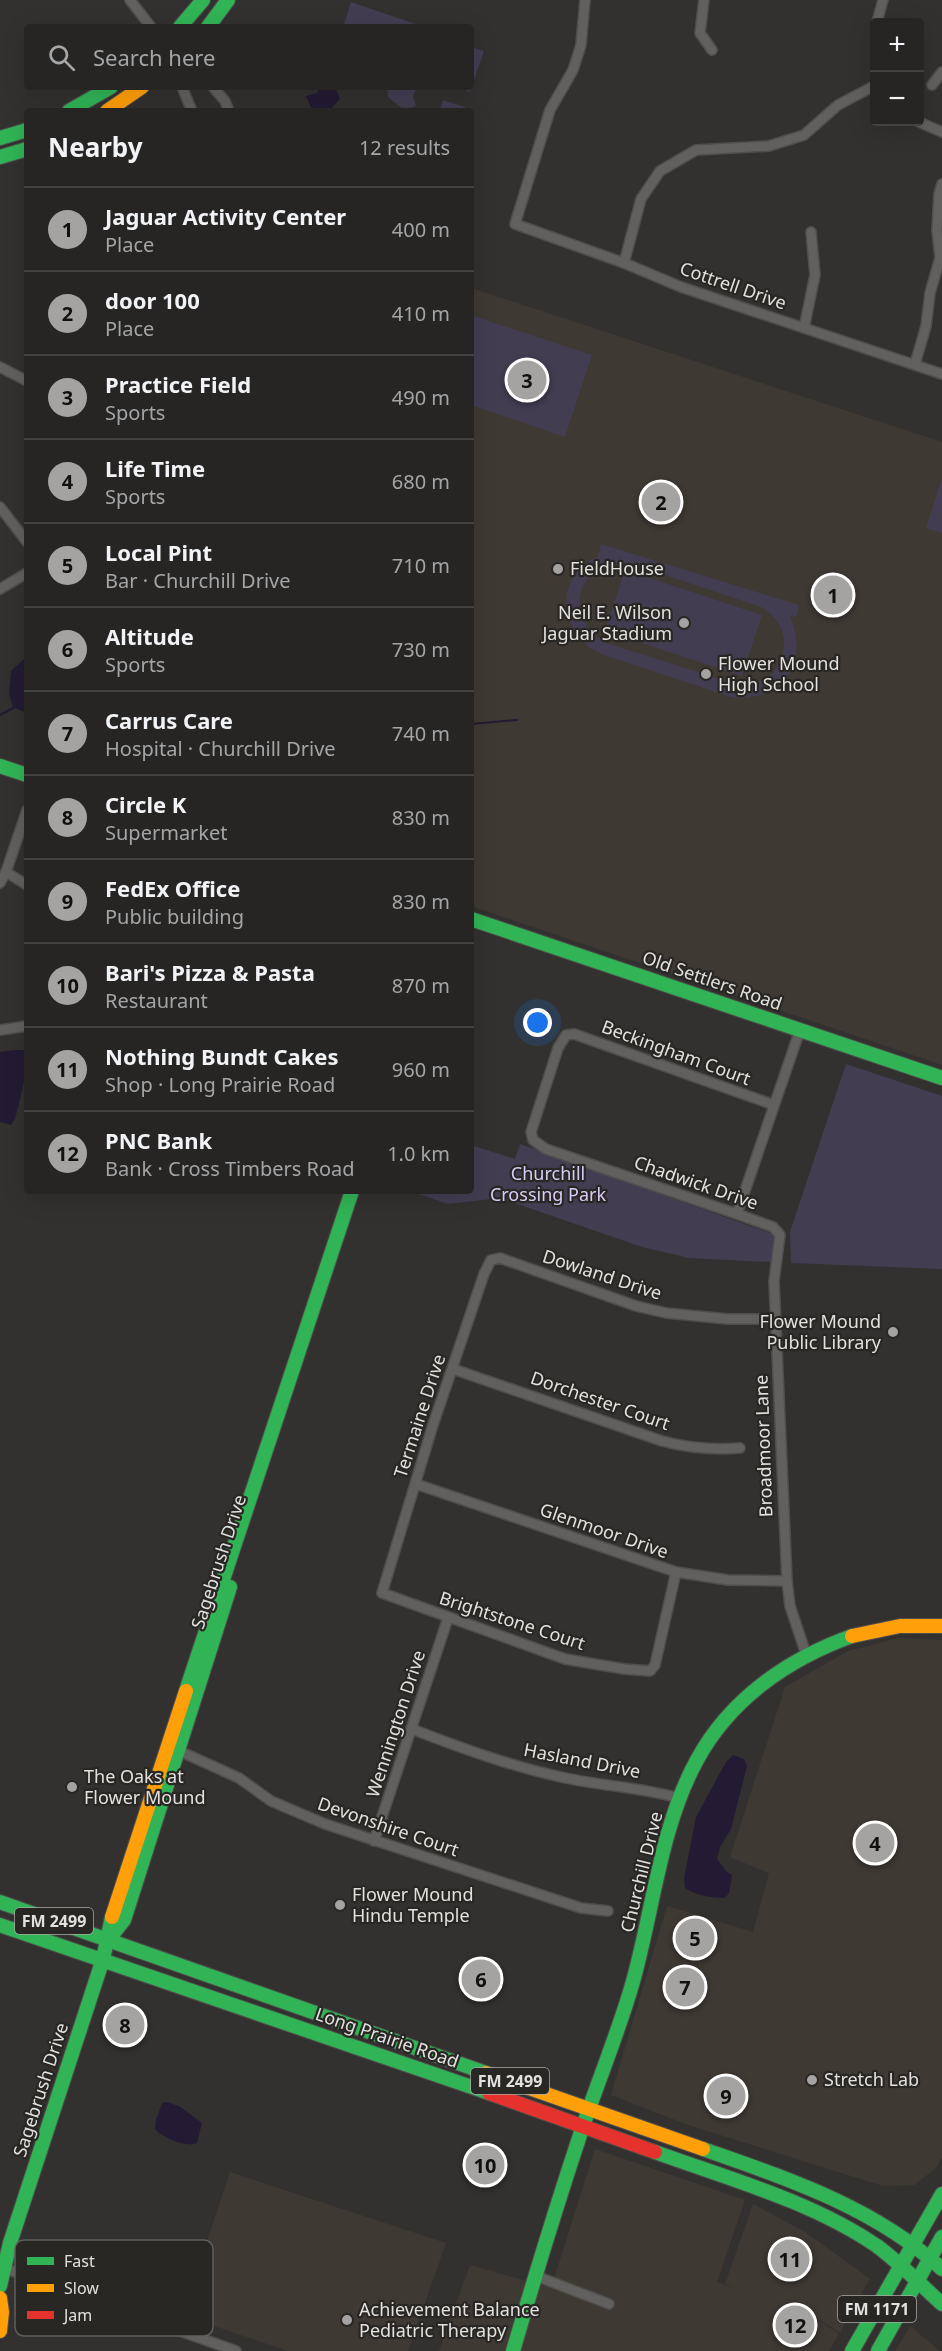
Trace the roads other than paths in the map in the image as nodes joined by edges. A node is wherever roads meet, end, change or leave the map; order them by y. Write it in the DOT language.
graph roads {
  1 [pos="130,0"];
  2 [pos="203,0"];
  3 [pos="228,0"];
  4 [pos="585,0"];
  5 [pos="704,0"];
  6 [pos="883,0"];
  7 [pos="878,18"];
  8 [pos="149,24"];
  9 [pos="183,24"];
  10 [pos="210,24"];
  11 [pos="712,50"];
  12 [pos="942,72"];
  13 [pos="932,86"];
  14 [pos="870,88"];
  15 [pos="106,90"];
  16 [pos="138,90"];
  17 [pos="183,90"];
  18 [pos="216,90"];
  19 [pos="74,108"];
  20 [pos="111,108"];
  21 [pos="191,108"];
  22 [pos="228,108"];
  23 [pos="924,124"];
  24 [pos="24,131"];
  25 [pos="942,132"];
  26 [pos="0,138"];
  27 [pos="24,150"];
  28 [pos="0,157"];
  29 [pos="942,184"];
  30 [pos="811,232"];
  31 [pos="624,262"];
  32 [pos="804,328"];
  33 [pos="915,364"];
  34 [pos="0,367"];
  35 [pos="942,374"];
  36 [pos="24,379"];
  37 [pos="0,507"];
  38 [pos="24,538"];
  39 [pos="24,575"];
  40 [pos="0,589"];
  41 [pos="0,766"];
  42 [pos="24,774"];
  43 [pos="24,819"];
  44 [pos="6,872"];
  45 [pos="0,883"];
  46 [pos="24,883"];
  47 [pos="474,920"];
  48 [pos="24,1026"];
  49 [pos="0,1030"];
  50 [pos="800,1030"];
  51 [pos="942,1078"];
  52 [pos="774,1105"];
  53 [pos="533,1140"];
  54 [pos="350,1194"];
  55 [pos="359,1194"];
  56 [pos="737,1214"];
  57 [pos="780,1235"];
  58 [pos="337,1249"];
  59 [pos="491,1260"];
  60 [pos="776,1319"];
  61 [pos="453,1369"];
  62 [pos="740,1448"];
  63 [pos="416,1484"];
  64 [pos="675,1572"];
  65 [pos="787,1581"];
  66 [pos="385,1584"];
  67 [pos="448,1618"];
  68 [pos="942,1626"];
  69 [pos="806,1654"];
  70 [pos="412,1729"];
  71 [pos="173,1748"];
  72 [pos="679,1798"];
  73 [pos="150,1803"];
  74 [pos="374,1841"];
  75 [pos="149,1843"];
  76 [pos="0,1902"];
  77 [pos="608,1911"];
  78 [pos="0,1924"];
  79 [pos="108,1941"];
  80 [pos="103,1959"];
  81 [pos="344,2024"];
  82 [pos="337,2040"];
  83 [pos="590,2109"];
  84 [pos="584,2126"];
  85 [pos="767,2172"];
  86 [pos="718,2174"];
  87 [pos="942,2194"];
  88 [pos="942,2237"];
  89 [pos="912,2244"];
  90 [pos="931,2258"];
  91 [pos="901,2266"];
  92 [pos="4,2268"];
  93 [pos="942,2269"];
  94 [pos="15,2272"];
  95 [pos="536,2276"];
  96 [pos="917,2282"];
  97 [pos="0,2286"];
  98 [pos="0,2298"];
  99 [pos="609,2304"];
  100 [pos="942,2304"];
  101 [pos="0,2331"];
  102 [pos="194,2336"];
  103 [pos="236,2351"];
  104 [pos="513,2351"];
  105 [pos="852,2351"];
  106 [pos="878,2351"];
  1 -- 8 [label="street"];
  2 -- 9 [label="main road"];
  3 -- 10 [label="main road"];
  4 -- 31 [label="street, Cottrell Drive"];
  5 -- 11 [label="street"];
  6 -- 7 [label="street"];
  12 -- 13 [label="street"];
  14 -- 31 [label="street"];
  15 -- 19 [label="main road"];
  16 -- 20 [label="main road"];
  17 -- 21 [label="street"];
  18 -- 22 [label="street"];
  23 -- 25 [label="street"];
  24 -- 26 [label="main road"];
  27 -- 28 [label="main road"];
  29 -- 33 [label="street"];
  30 -- 32 [label="street"];
  31 -- 32 [label="street, Cottrell Drive"];
  32 -- 33 [label="street, Cottrell Drive"];
  33 -- 35 [label="street, Cottrell Drive"];
  34 -- 36 [label="street"];
  37 -- 38 [label="street"];
  39 -- 40 [label="street"];
  41 -- 42 [label="main road"];
  43 -- 44 [label="street"];
  44 -- 45 [label="street"];
  44 -- 46 [label="street"];
  47 -- 50 [label="main road, Old Settlers Road"];
  48 -- 49 [label="street"];
  50 -- 51 [label="main road, Old Settlers Road"];
  50 -- 52 [label="street"];
  52 -- 53 [label="street, Beckingham Court"];
  52 -- 56 [label="street"];
  53 -- 56 [label="street, Chadwick Drive"];
  54 -- 58 [label="main road, Sagebrush Drive"];
  55 -- 58 [label="main road, Sagebrush Drive"];
  56 -- 57 [label="street, Chadwick Drive"];
  57 -- 60 [label="street, Broadmoor Lane"];
  58 -- 71 [label="main road, Sagebrush Drive"];
  59 -- 60 [label="street, Dowland Drive"];
  59 -- 61 [label="street, Termaine Drive"];
  60 -- 65 [label="street, Broadmoor Lane"];
  61 -- 62 [label="street, Dorchester Court"];
  61 -- 63 [label="street, Termaine Drive"];
  63 -- 64 [label="street, Glenmoor Drive"];
  63 -- 66 [label="street, Termaine Drive"];
  64 -- 65 [label="street, Glenmoor Drive"];
  64 -- 67 [label="street, Brightstone Court"];
  65 -- 69 [label="street, Broadmoor Lane"];
  66 -- 67 [label="street, Brightstone Court"];
  67 -- 70 [label="street, Wennington Drive"];
  68 -- 69 [label="main road, Churchill Drive"];
  69 -- 72 [label="main road, Churchill Drive"];
  70 -- 72 [label="street, Hasland Drive"];
  70 -- 74 [label="street, Wennington Drive"];
  71 -- 73 [label="main road, Sagebrush Drive"];
  71 -- 74 [label="street, Devonshire Court"];
  71 -- 75 [label="main road, Sagebrush Drive"];
  72 -- 83 [label="main road, Churchill Drive"];
  73 -- 75 [label="main road"];
  73 -- 79 [label="main road, Sagebrush Drive"];
  74 -- 77 [label="street, Devonshire Court"];
  75 -- 79 [label="main road, Sagebrush Drive"];
  76 -- 79 [label="main road, Long Prairie Road / FM 2499"];
  78 -- 80 [label="main road, Long Prairie Road / FM 2499"];
  79 -- 80 [label="main road, Sagebrush Drive"];
  79 -- 81 [label="main road, Long Prairie Road / FM 2499"];
  80 -- 82 [label="main road, Long Prairie Road / FM 2499"];
  80 -- 92 [label="main road, Sagebrush Drive"];
  81 -- 82 [label="main road"];
  81 -- 83 [label="main road, Long Prairie Road / FM 2499"];
  82 -- 84 [label="main road, Long Prairie Road / FM 2499"];
  83 -- 84 [label="main road, Churchill Drive"];
  83 -- 85 [label="main road, Long Prairie Road / FM 2499"];
  84 -- 86 [label="main road, Long Prairie Road / FM 2499"];
  84 -- 95 [label="main road, Churchill Drive"];
  85 -- 86 [label="main road"];
  85 -- 89 [label="main road, Long Prairie Road / FM 2499"];
  86 -- 91 [label="main road, Long Prairie Road / FM 2499"];
  87 -- 89 [label="main road, FM 1171"];
  88 -- 90 [label="main road, FM 1171"];
  89 -- 90 [label="main road, Long Prairie Road / FM 2499"];
  89 -- 91 [label="main road, FM 1171"];
  90 -- 93 [label="main road, Long Prairie Road / FM 2499"];
  90 -- 96 [label="main road, FM 1171"];
  91 -- 96 [label="main road, Long Prairie Road / FM 2499"];
  91 -- 105 [label="main road, FM 1171"];
  92 -- 94 [label="street"];
  92 -- 97 [label="main road, Sagebrush Drive"];
  95 -- 99 [label="street"];
  95 -- 104 [label="main road, Churchill Drive"];
  96 -- 100 [label="main road, Long Prairie Road / FM 2499"];
  96 -- 106 [label="main road, FM 1171"];
  98 -- 101 [label="main road"];
  102 -- 103 [label="street"];
}
